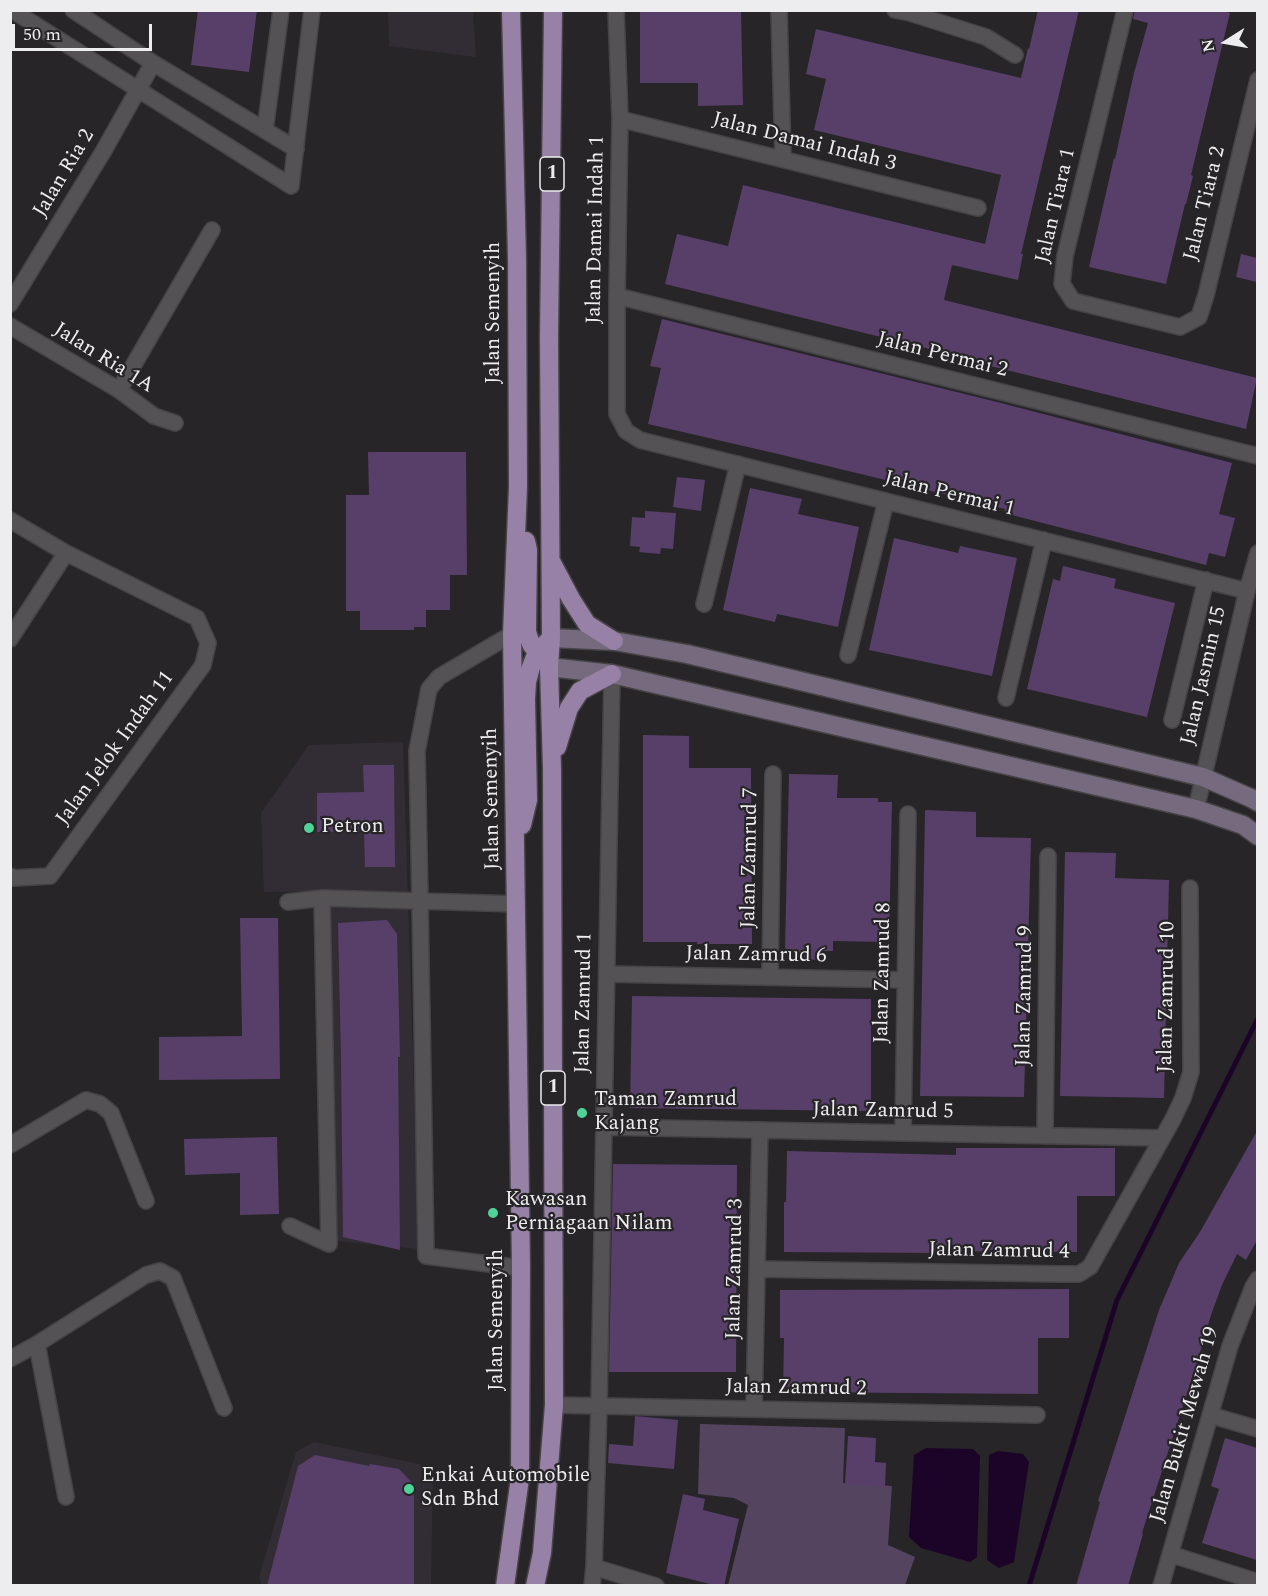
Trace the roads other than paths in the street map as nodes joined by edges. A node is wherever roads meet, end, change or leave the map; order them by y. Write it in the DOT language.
graph roads {
  1 [pos="72,10"];
  2 [pos="281,10"];
  3 [pos="312,10"];
  4 [pos="511,10"];
  5 [pos="554,10"];
  6 [pos="616,10"];
  7 [pos="778,10"];
  8 [pos="895,10"];
  9 [pos="1125,10"];
  10 [pos="14,14"];
  11 [pos="1015,55"];
  12 [pos="153,63"];
  13 [pos="1257,80"];
  14 [pos="138,90"];
  15 [pos="620,119"];
  16 [pos="265,130"];
  17 [pos="296,149"];
  18 [pos="783,159"];
  19 [pos="978,208"];
  20 [pos="213,231"];
  21 [pos="617,296"];
  22 [pos="10,304"];
  23 [pos="10,326"];
  24 [pos="1180,327"];
  25 [pos="119,390"];
  26 [pos="175,423"];
  27 [pos="640,440"];
  28 [pos="1257,456"];
  29 [pos="738,464"];
  30 [pos="518,487"];
  31 [pos="886,501"];
  32 [pos="10,520"];
  33 [pos="1044,540"];
  34 [pos="66,553"];
  35 [pos="1257,553"];
  36 [pos="551,561"];
  37 [pos="1206,580"];
  38 [pos="1247,591"];
  39 [pos="704,604"];
  40 [pos="512,634"];
  41 [pos="552,638"];
  42 [pos="10,639"];
  43 [pos="614,641"];
  44 [pos="537,652"];
  45 [pos="848,655"];
  46 [pos="549,667"];
  47 [pos="612,674"];
  48 [pos="1006,698"];
  49 [pos="1172,720"];
  50 [pos="552,769"];
  51 [pos="773,774"];
  52 [pos="1203,777"];
  53 [pos="1257,802"];
  54 [pos="1196,809"];
  55 [pos="908,814"];
  56 [pos="1257,836"];
  57 [pos="516,849"];
  58 [pos="1048,856"];
  59 [pos="10,876"];
  60 [pos="1190,888"];
  61 [pos="322,898"];
  62 [pos="420,901"];
  63 [pos="288,902"];
  64 [pos="517,904"];
  65 [pos="607,974"];
  66 [pos="770,977"];
  67 [pos="905,980"];
  68 [pos="604,1127"];
  69 [pos="760,1130"];
  70 [pos="903,1133"];
  71 [pos="1045,1136"];
  72 [pos="1162,1138"];
  73 [pos="10,1145"];
  74 [pos="146,1201"];
  75 [pos="290,1226"];
  76 [pos="521,1268"];
  77 [pos="757,1269"];
  78 [pos="1257,1279"];
  79 [pos="37,1344"];
  80 [pos="10,1359"];
  81 [pos="554,1405"];
  82 [pos="599,1406"];
  83 [pos="224,1408"];
  84 [pos="754,1409"];
  85 [pos="1037,1414"];
  86 [pos="1210,1415"];
  87 [pos="1257,1429"];
  88 [pos="66,1497"];
  89 [pos="1170,1554"];
  90 [pos="594,1567"];
  91 [pos="1257,1582"];
  92 [pos="504,1586"];
  93 [pos="535,1586"];
  94 [pos="592,1586"];
  95 [pos="656,1586"];
  96 [pos="1161,1586"];
  1 -- 12 [label="street"];
  2 -- 16 [label="street"];
  3 -- 17 [label="street"];
  4 -- 30 [label="main road, Jalan Semenyih / 1"];
  5 -- 36 [label="main road, 1"];
  6 -- 15 [label="street, Jalan Damai Indah 1"];
  7 -- 18 [label="street"];
  8 -- 11 [label="street"];
  9 -- 24 [label="street, Jalan Tiara 1"];
  10 -- 14 [label="street"];
  12 -- 14 [label="street, Jalan Ria 2"];
  12 -- 16 [label="street"];
  13 -- 24 [label="street, Jalan Tiara 2"];
  14 -- 17 [label="street"];
  14 -- 22 [label="street, Jalan Ria 2"];
  15 -- 18 [label="street, Jalan Damai Indah 3"];
  15 -- 21 [label="street, Jalan Damai Indah 1"];
  16 -- 17 [label="street"];
  18 -- 19 [label="street, Jalan Damai Indah 3"];
  20 -- 25 [label="street"];
  21 -- 27 [label="street, Jalan Damai Indah 1"];
  21 -- 28 [label="street, Jalan Permai 2"];
  23 -- 25 [label="street, Jalan Ria 1A"];
  25 -- 26 [label="street, Jalan Ria 1A"];
  27 -- 29 [label="street, Jalan Permai 1"];
  29 -- 31 [label="street, Jalan Permai 1"];
  29 -- 39 [label="street"];
  30 -- 40 [label="main road, Jalan Semenyih / 1"];
  30 -- 44 [label="main road"];
  31 -- 33 [label="street, Jalan Permai 1"];
  31 -- 45 [label="street"];
  32 -- 34 [label="street"];
  33 -- 37 [label="street, Jalan Permai 1"];
  33 -- 48 [label="street"];
  34 -- 42 [label="street"];
  34 -- 59 [label="street, Jalan Jelok Indah 11"];
  35 -- 38 [label="street, Jalan Jasmin 15"];
  36 -- 41 [label="main road, 1"];
  36 -- 43 [label="main road"];
  37 -- 38 [label="street, Jalan Permai 1"];
  37 -- 49 [label="street"];
  38 -- 52 [label="street, Jalan Jasmin 15"];
  40 -- 57 [label="main road, Jalan Semenyih / 1"];
  40 -- 62 [label="street"];
  41 -- 43 [label="street"];
  41 -- 44 [label="main road"];
  41 -- 46 [label="main road, 1"];
  43 -- 52 [label="street"];
  44 -- 46 [label="main road"];
  44 -- 57 [label="main road"];
  46 -- 47 [label="street"];
  46 -- 50 [label="main road, 1"];
  47 -- 50 [label="main road"];
  47 -- 54 [label="street"];
  47 -- 65 [label="street, Jalan Zamrud 1"];
  50 -- 81 [label="main road, 1"];
  51 -- 66 [label="street, Jalan Zamrud 7"];
  52 -- 53 [label="street"];
  52 -- 54 [label="street, Jalan Jasmin 15"];
  54 -- 56 [label="street"];
  55 -- 67 [label="street, Jalan Zamrud 8"];
  57 -- 64 [label="main road, Jalan Semenyih / 1"];
  58 -- 71 [label="street, Jalan Zamrud 9"];
  60 -- 72 [label="street, Jalan Zamrud 10"];
  61 -- 62 [label="street"];
  61 -- 63 [label="street"];
  61 -- 75 [label="street"];
  62 -- 64 [label="street"];
  62 -- 76 [label="street"];
  64 -- 76 [label="main road, Jalan Semenyih / 1"];
  65 -- 66 [label="street, Jalan Zamrud 6"];
  65 -- 68 [label="street, Jalan Zamrud 1"];
  66 -- 67 [label="street, Jalan Zamrud 6"];
  67 -- 70 [label="street, Jalan Zamrud 8"];
  68 -- 69 [label="street, Jalan Zamrud 5"];
  68 -- 82 [label="street, Jalan Zamrud 1"];
  69 -- 70 [label="street, Jalan Zamrud 5"];
  69 -- 77 [label="street, Jalan Zamrud 3"];
  70 -- 71 [label="street, Jalan Zamrud 5"];
  71 -- 72 [label="street, Jalan Zamrud 5"];
  72 -- 77 [label="street, Jalan Zamrud 4"];
  73 -- 74 [label="street"];
  76 -- 92 [label="main road, Jalan Semenyih / 1"];
  77 -- 84 [label="street, Jalan Zamrud 3"];
  78 -- 86 [label="street, Jalan Bukit Mewah 19"];
  79 -- 80 [label="street"];
  79 -- 83 [label="street"];
  79 -- 88 [label="street"];
  81 -- 82 [label="street, Jalan Zamrud 2"];
  81 -- 93 [label="main road, 1"];
  82 -- 84 [label="street, Jalan Zamrud 2"];
  82 -- 90 [label="street, Jalan Zamrud 1"];
  84 -- 85 [label="street, Jalan Zamrud 2"];
  86 -- 87 [label="street"];
  86 -- 89 [label="street, Jalan Bukit Mewah 19"];
  89 -- 91 [label="street"];
  89 -- 96 [label="street, Jalan Bukit Mewah 19"];
  90 -- 94 [label="street, Jalan Zamrud 1"];
  90 -- 95 [label="street"];
}
